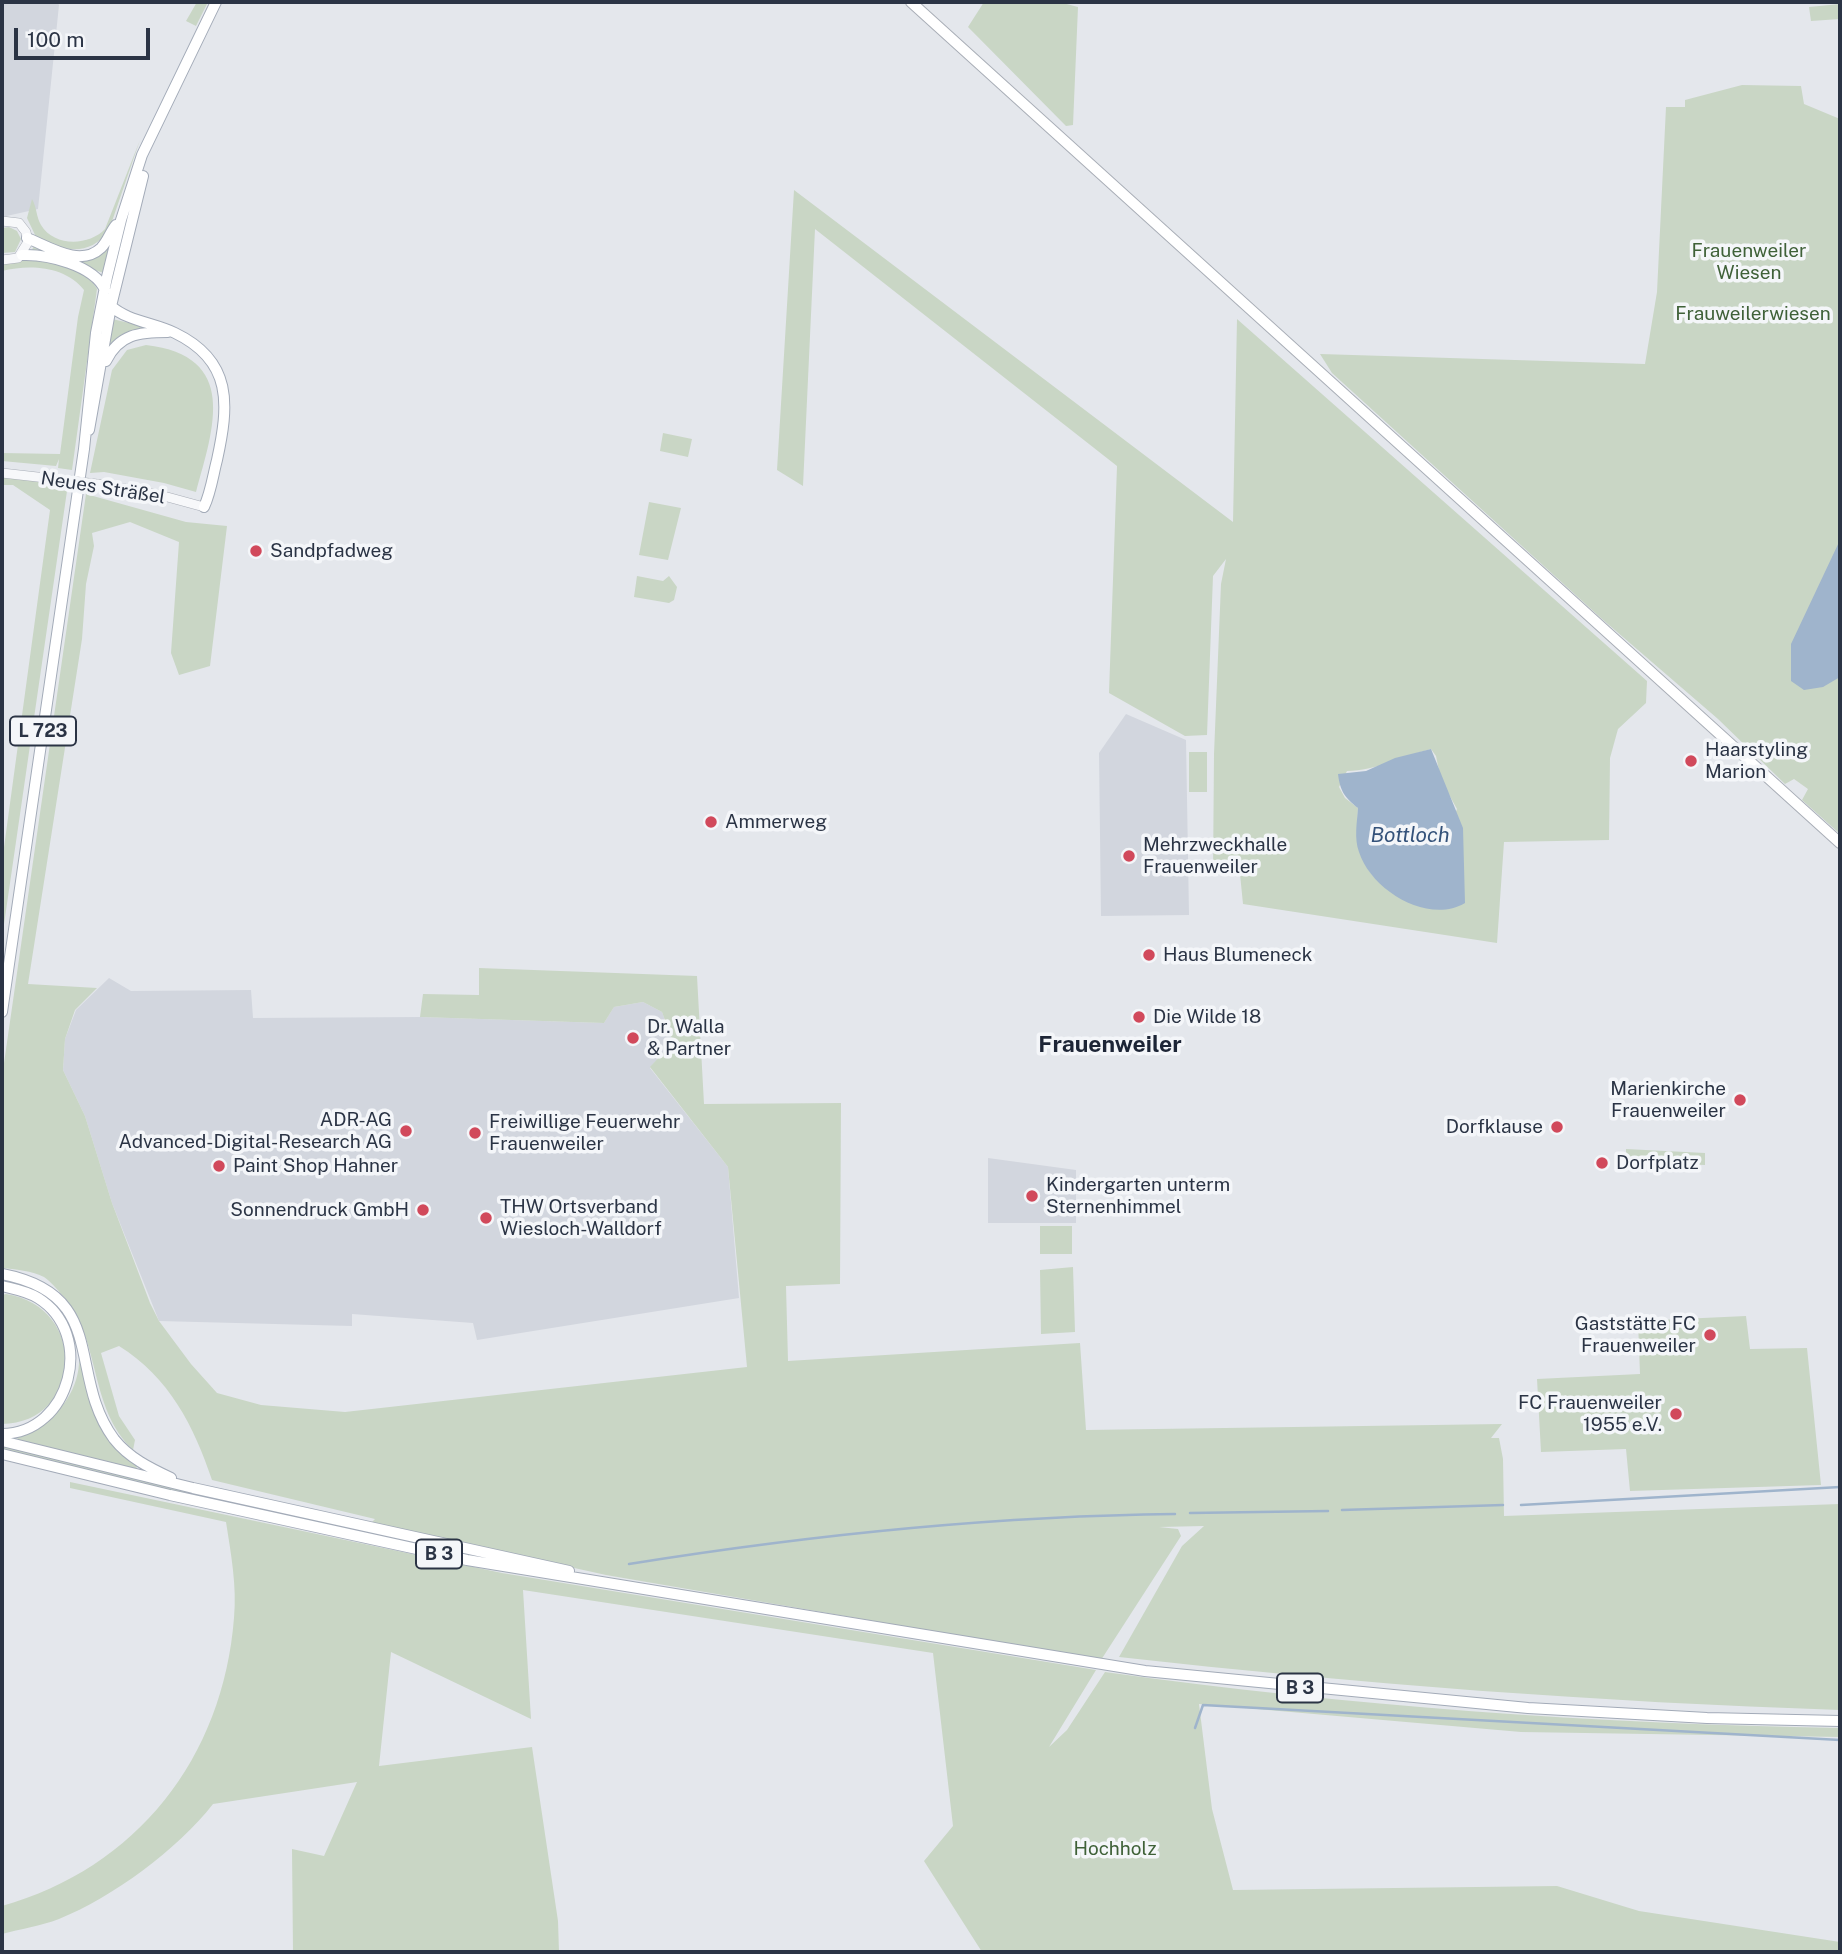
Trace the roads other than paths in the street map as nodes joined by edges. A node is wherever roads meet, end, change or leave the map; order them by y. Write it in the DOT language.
graph roads {
  1 [pos="216,2"];
  2 [pos="911,2"];
  3 [pos="155,132"];
  4 [pos="121,220"];
  5 [pos="2,221"];
  6 [pos="27,238"];
  7 [pos="22,255"];
  8 [pos="2,260"];
  9 [pos="105,290"];
  10 [pos="111,306"];
  11 [pos="174,332"];
  12 [pos="98,382"];
  13 [pos="84,449"];
  14 [pos="2,473"];
  15 [pos="204,507"];
  16 [pos="1840,843"];
  17 [pos="2,1012"];
  18 [pos="2,1274"];
  19 [pos="2,1287"];
  20 [pos="2,1434"];
  21 [pos="2,1441"];
  22 [pos="2,1454"];
  23 [pos="193,1488"];
  24 [pos="764,1609"];
  25 [pos="1840,1721"];
  1 -- 3 [label="main road, L 723"];
  2 -- 16 [label="main road"];
  3 -- 4 [label="main road, L 723"];
  3 -- 10 [label="main road, L 723"];
  4 -- 6 [label="main road"];
  4 -- 9 [label="main road, L 723"];
  5 -- 6 [label="street"];
  6 -- 7 [label="street"];
  7 -- 8 [label="street"];
  7 -- 9 [label="main road"];
  9 -- 13 [label="main road, L 723"];
  10 -- 11 [label="main road"];
  10 -- 12 [label="main road, L 723"];
  11 -- 12 [label="main road"];
  11 -- 15 [label="main road"];
  12 -- 13 [label="main road, L 723"];
  13 -- 17 [label="main road, L 723"];
  14 -- 15 [label="street, Neues Sträßel, bridge"];
  18 -- 23 [label="main road"];
  19 -- 20 [label="main road"];
  21 -- 23 [label="main road, B 3"];
  22 -- 24 [label="main road, B 3"];
  23 -- 24 [label="main road, B 3"];
  24 -- 25 [label="main road, B 3"];
}
